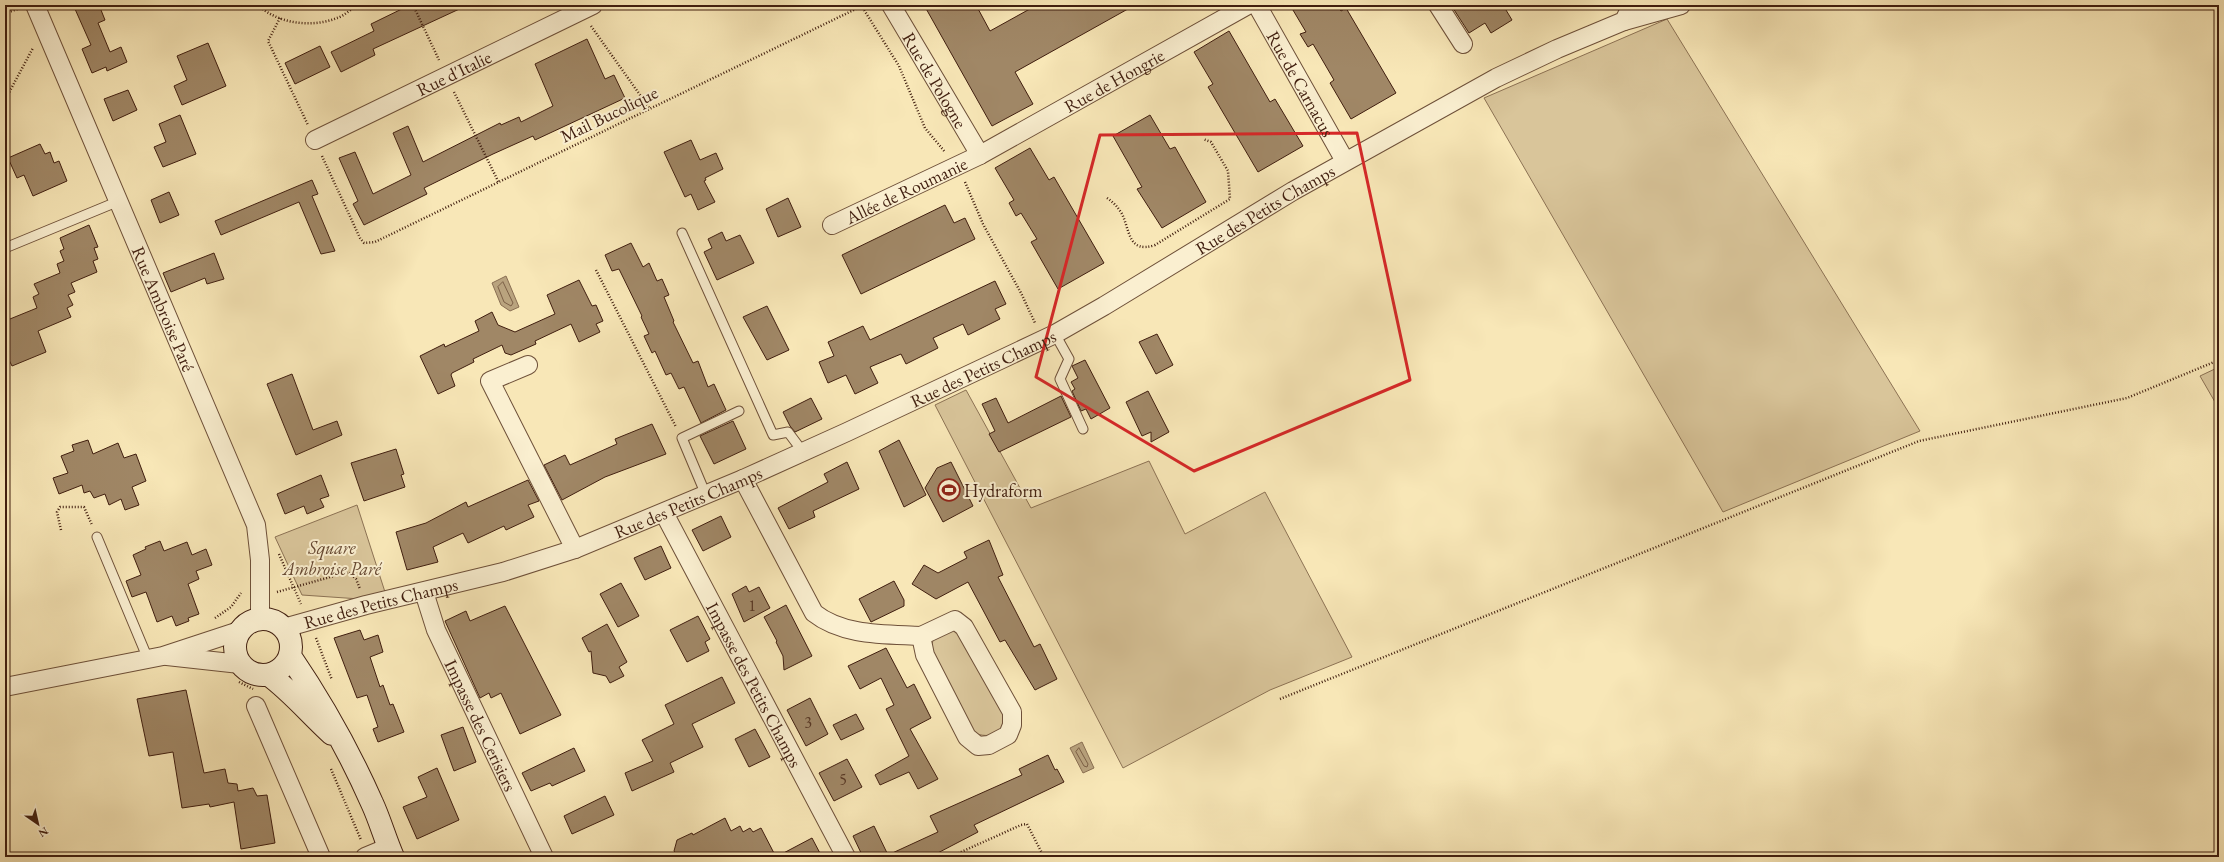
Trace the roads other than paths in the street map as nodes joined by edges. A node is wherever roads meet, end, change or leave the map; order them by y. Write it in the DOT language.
graph roads {
  1 [pos="35,5"];
  2 [pos="891,5"];
  3 [pos="1248,5"];
  4 [pos="1257,5"];
  5 [pos="1438,5"];
  6 [pos="1632,5"];
  7 [pos="1681,5"];
  8 [pos="587,8"];
  9 [pos="1624,22"];
  10 [pos="1463,44"];
  11 [pos="315,140"];
  12 [pos="980,155"];
  13 [pos="1345,161"];
  14 [pos="119,201"];
  15 [pos="832,224"];
  16 [pos="682,233"];
  17 [pos="5,248"];
  18 [pos="1055,334"];
  19 [pos="528,365"];
  20 [pos="739,411"];
  21 [pos="1083,429"];
  22 [pos="803,452"];
  23 [pos="743,479"];
  24 [pos="706,495"];
  25 [pos="664,513"];
  26 [pos="97,537"];
  27 [pos="575,549"];
  28 [pos="424,592"];
  29 [pos="260,619"];
  30 [pos="284,628"];
  31 [pos="239,631"];
  32 [pos="921,636"];
  33 [pos="290,656"];
  34 [pos="155,657"];
  35 [pos="239,673"];
  36 [pos="5,687"];
  37 [pos="261,691"];
  38 [pos="345,746"];
  39 [pos="391,852"];
  40 [pos="366,856"];
  41 [pos="320,857"];
  42 [pos="544,857"];
  43 [pos="846,857"];
  1 -- 14 [label="street, Rue Ambroise Paré"];
  2 -- 12 [label="street, Rue de Pologne"];
  3 -- 12 [label="street, Rue de Hongrie"];
  4 -- 13 [label="street, Rue de Carnacus"];
  5 -- 10 [label="street"];
  6 -- 9 [label="street"];
  7 -- 9 [label="street, Rue des Petits Champs"];
  8 -- 11 [label="street, Rue d'Italie"];
  9 -- 13 [label="street, Rue des Petits Champs"];
  12 -- 15 [label="street, Allée de Roumanie"];
  13 -- 18 [label="street, Rue des Petits Champs"];
  14 -- 17 [label="lane"];
  14 -- 29 [label="street, Rue Ambroise Paré"];
  16 -- 22 [label="lane"];
  18 -- 21 [label="lane"];
  18 -- 22 [label="street, Rue des Petits Champs"];
  19 -- 27 [label="street"];
  20 -- 24 [label="lane"];
  22 -- 23 [label="street, Rue des Petits Champs"];
  23 -- 24 [label="street, Rue des Petits Champs"];
  23 -- 32 [label="street"];
  24 -- 25 [label="street, Rue des Petits Champs"];
  25 -- 27 [label="street, Rue des Petits Champs"];
  25 -- 43 [label="street, Impasse des Petits Champs"];
  26 -- 34 [label="lane"];
  27 -- 28 [label="street, Rue des Petits Champs"];
  28 -- 30 [label="street, Rue des Petits Champs"];
  28 -- 42 [label="street, Impasse des Cerisiers"];
  29 -- 30 [label="street"];
  29 -- 31 [label="street"];
  30 -- 33 [label="street"];
  31 -- 34 [label="street"];
  31 -- 35 [label="street"];
  32 -- 32 [label="street"];
  33 -- 37 [label="street"];
  33 -- 38 [label="street"];
  34 -- 35 [label="street"];
  34 -- 36 [label="street"];
  35 -- 37 [label="street"];
  37 -- 38 [label="street"];
  37 -- 41 [label="street"];
  38 -- 39 [label="street"];
  39 -- 40 [label="street"];
}
